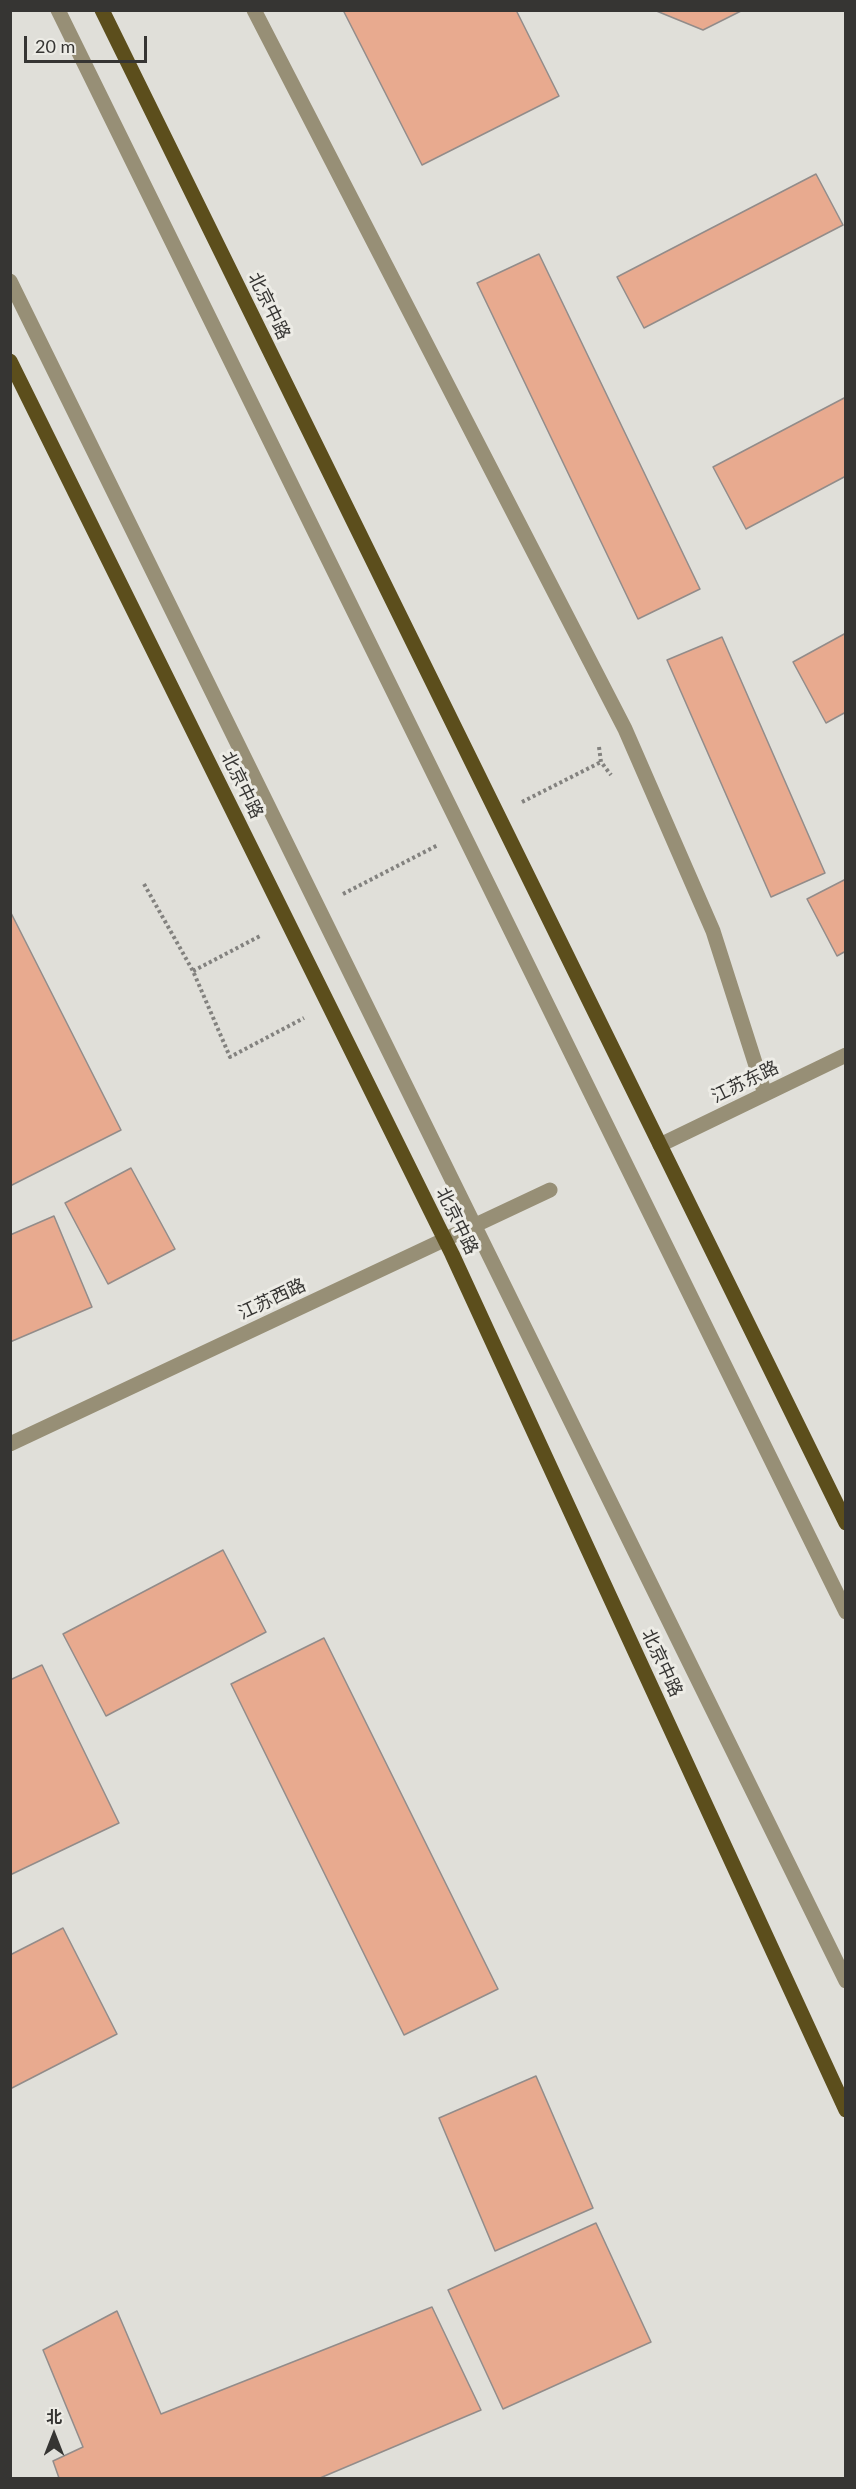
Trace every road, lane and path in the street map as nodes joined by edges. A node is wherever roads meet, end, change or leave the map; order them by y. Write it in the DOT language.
graph roads {
  1 [pos="58,10"];
  2 [pos="102,10"];
  3 [pos="254,10"];
  4 [pos="10,281"];
  5 [pos="10,361"];
  6 [pos="601,762"];
  7 [pos="517,805"];
  8 [pos="444,842"];
  9 [pos="144,884"];
  10 [pos="339,896"];
  11 [pos="266,933"];
  12 [pos="193,970"];
  13 [pos="329,1005"];
  14 [pos="846,1055"];
  15 [pos="765,1094"];
  16 [pos="660,1145"];
  17 [pos="550,1190"];
  18 [pos="474,1226"];
  19 [pos="445,1240"];
  20 [pos="10,1444"];
  21 [pos="846,1523"];
  22 [pos="846,1612"];
  23 [pos="846,1981"];
  24 [pos="846,2110"];
  1 -- 22 [label="street"];
  2 -- 16 [label="main road, 北京中路"];
  3 -- 15 [label="street"];
  4 -- 18 [label="street"];
  5 -- 13 [label="main road, 北京中路"];
  6 -- 7 [label="path"];
  8 -- 10 [label="path"];
  9 -- 12 [label="path"];
  11 -- 12 [label="path"];
  12 -- 13 [label="path"];
  13 -- 19 [label="main road, 北京中路"];
  14 -- 15 [label="street, 江苏东路"];
  15 -- 16 [label="street, 江苏东路"];
  16 -- 21 [label="main road, 北京中路"];
  17 -- 18 [label="street, 江苏西路"];
  18 -- 19 [label="street, 江苏西路"];
  18 -- 23 [label="street"];
  19 -- 20 [label="street, 江苏西路"];
  19 -- 24 [label="main road, 北京中路"];
}
